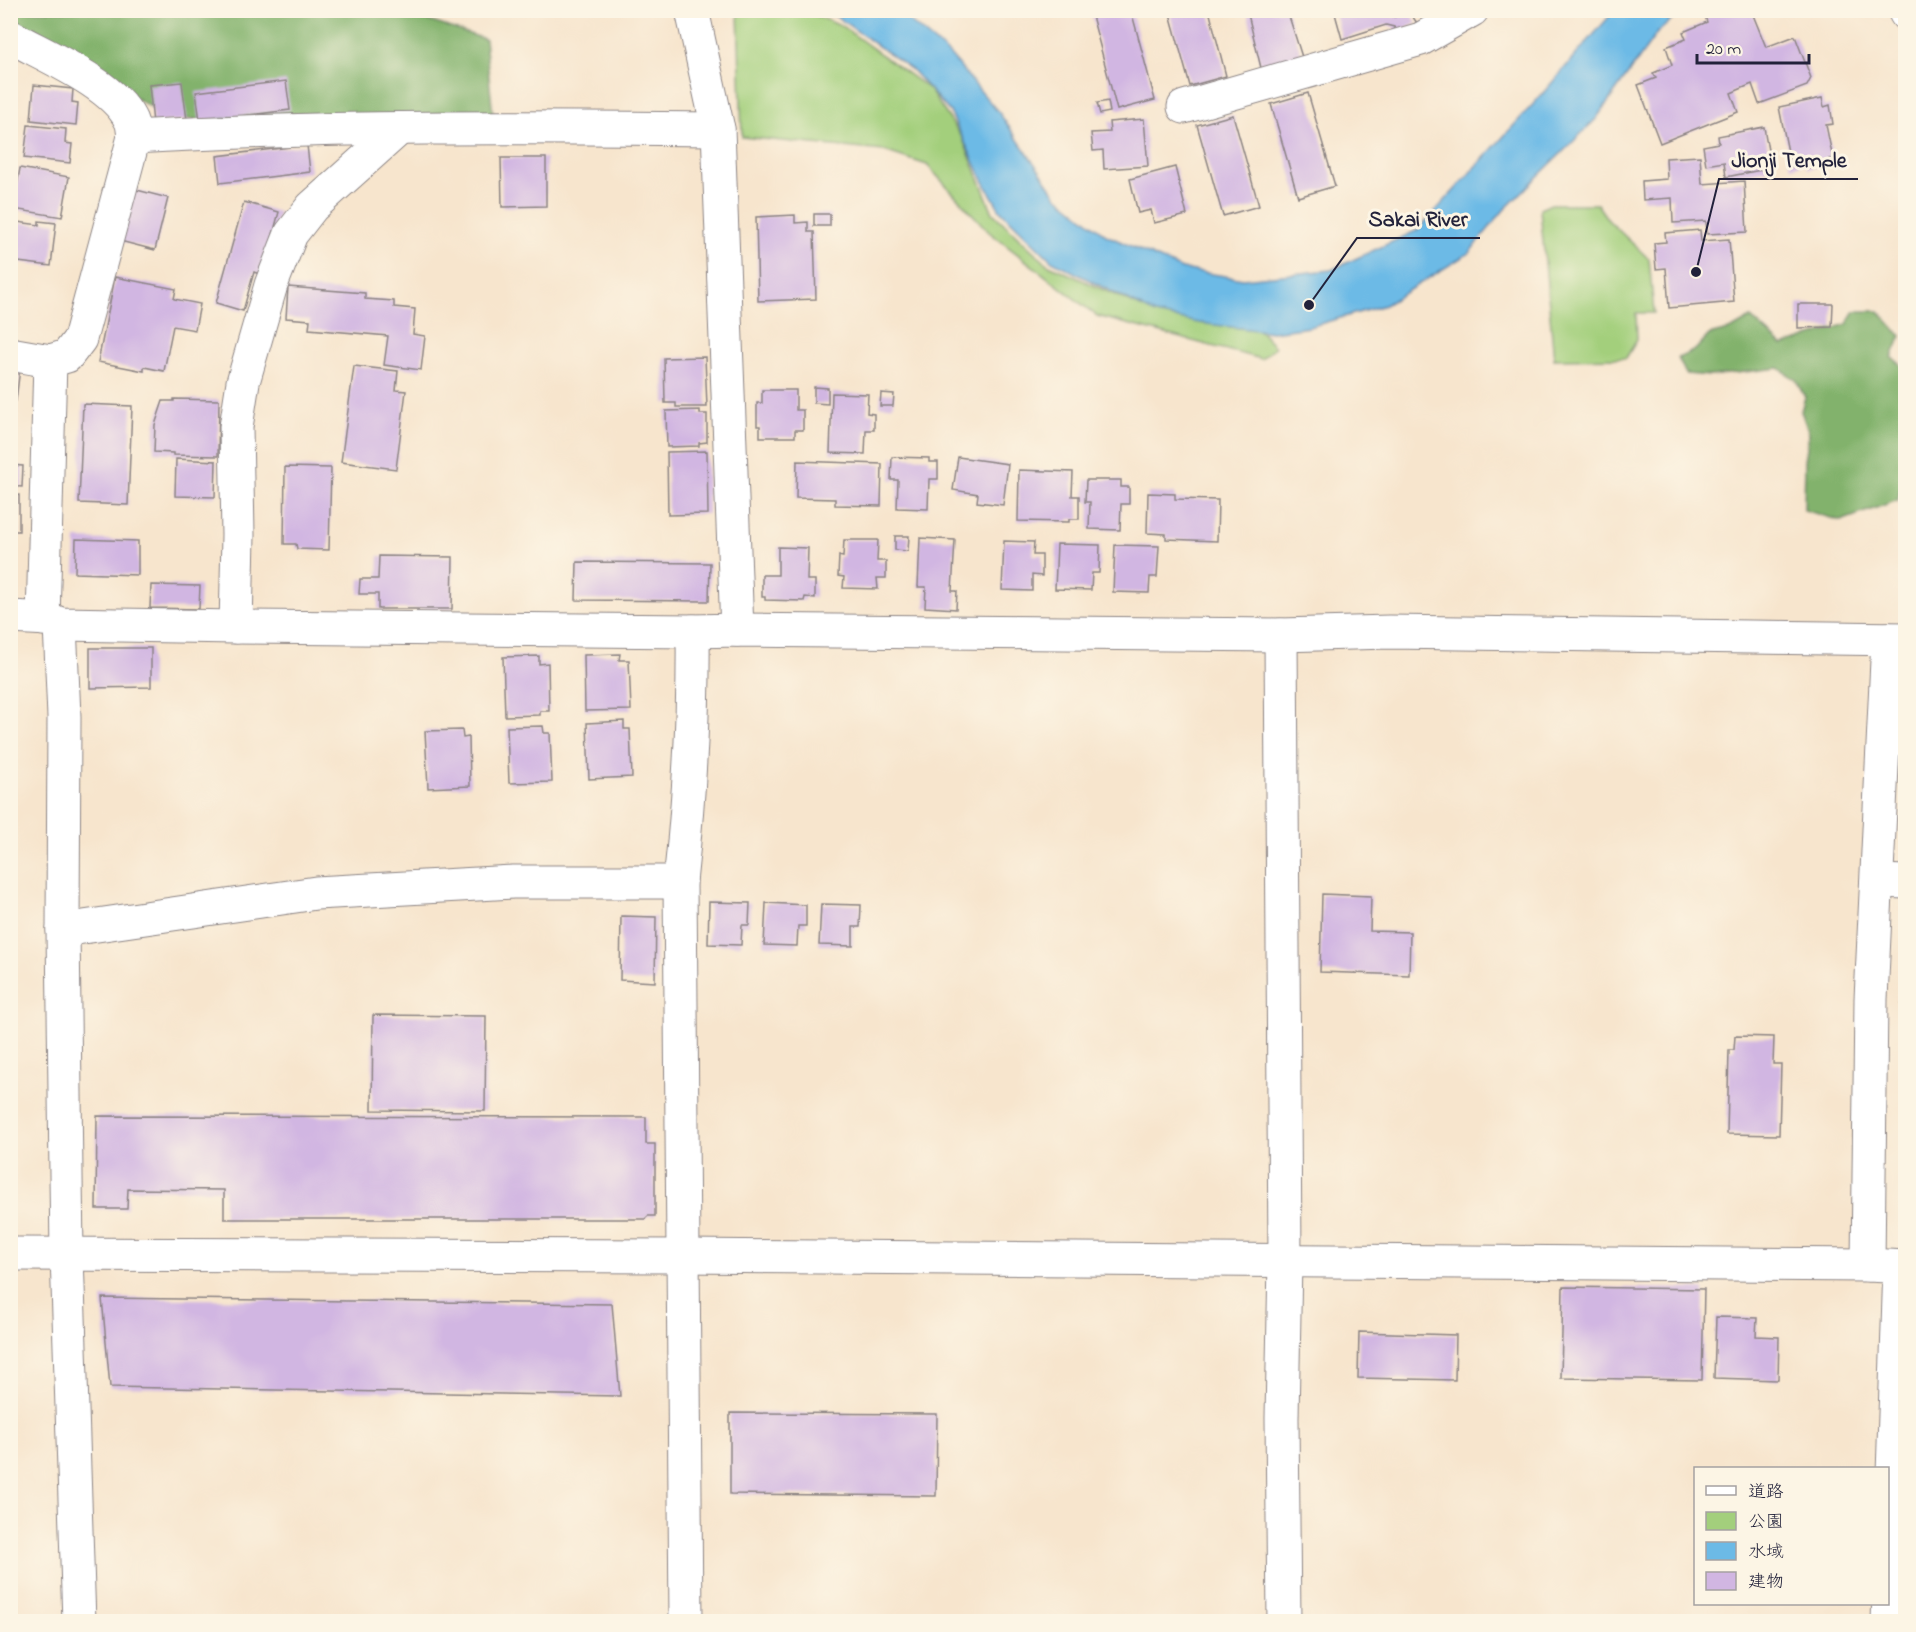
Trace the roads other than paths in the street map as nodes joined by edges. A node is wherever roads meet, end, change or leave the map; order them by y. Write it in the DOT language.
graph roads {
  1 [pos="692,10"];
  2 [pos="1472,10"];
  3 [pos="10,36"];
  4 [pos="1184,107"];
  5 [pos="399,129"];
  6 [pos="718,129"];
  7 [pos="134,137"];
  8 [pos="10,354"];
  9 [pos="50,361"];
  10 [pos="10,617"];
  11 [pos="51,621"];
  12 [pos="236,627"];
  13 [pos="737,630"];
  14 [pos="693,631"];
  15 [pos="1281,635"];
  16 [pos="1896,639"];
  17 [pos="1891,881"];
  18 [pos="680,882"];
  19 [pos="63,930"];
  20 [pos="10,1254"];
  21 [pos="67,1255"];
  22 [pos="682,1256"];
  23 [pos="1285,1261"];
  24 [pos="1891,1267"];
  25 [pos="1889,1504"];
  26 [pos="1888,1605"];
  27 [pos="79,1622"];
  28 [pos="687,1622"];
  29 [pos="1284,1622"];
  30 [pos="1888,1622"];
  1 -- 6 [label="street"];
  2 -- 4 [label="street"];
  3 -- 7 [label="street"];
  5 -- 6 [label="street"];
  5 -- 7 [label="street"];
  5 -- 12 [label="street"];
  6 -- 13 [label="street"];
  7 -- 9 [label="street"];
  8 -- 9 [label="street"];
  9 -- 11 [label="street"];
  10 -- 11 [label="street"];
  11 -- 12 [label="street"];
  11 -- 19 [label="street"];
  12 -- 14 [label="street"];
  13 -- 14 [label="street"];
  13 -- 15 [label="street"];
  14 -- 18 [label="street"];
  15 -- 16 [label="street"];
  15 -- 23 [label="street"];
  16 -- 17 [label="street"];
  17 -- 24 [label="street"];
  18 -- 19 [label="street"];
  18 -- 22 [label="street"];
  19 -- 21 [label="street"];
  20 -- 21 [label="street"];
  21 -- 22 [label="street"];
  21 -- 27 [label="street"];
  22 -- 23 [label="street"];
  22 -- 28 [label="street"];
  23 -- 24 [label="street"];
  23 -- 29 [label="street"];
  24 -- 25 [label="street"];
  26 -- 30 [label="street"];
}
